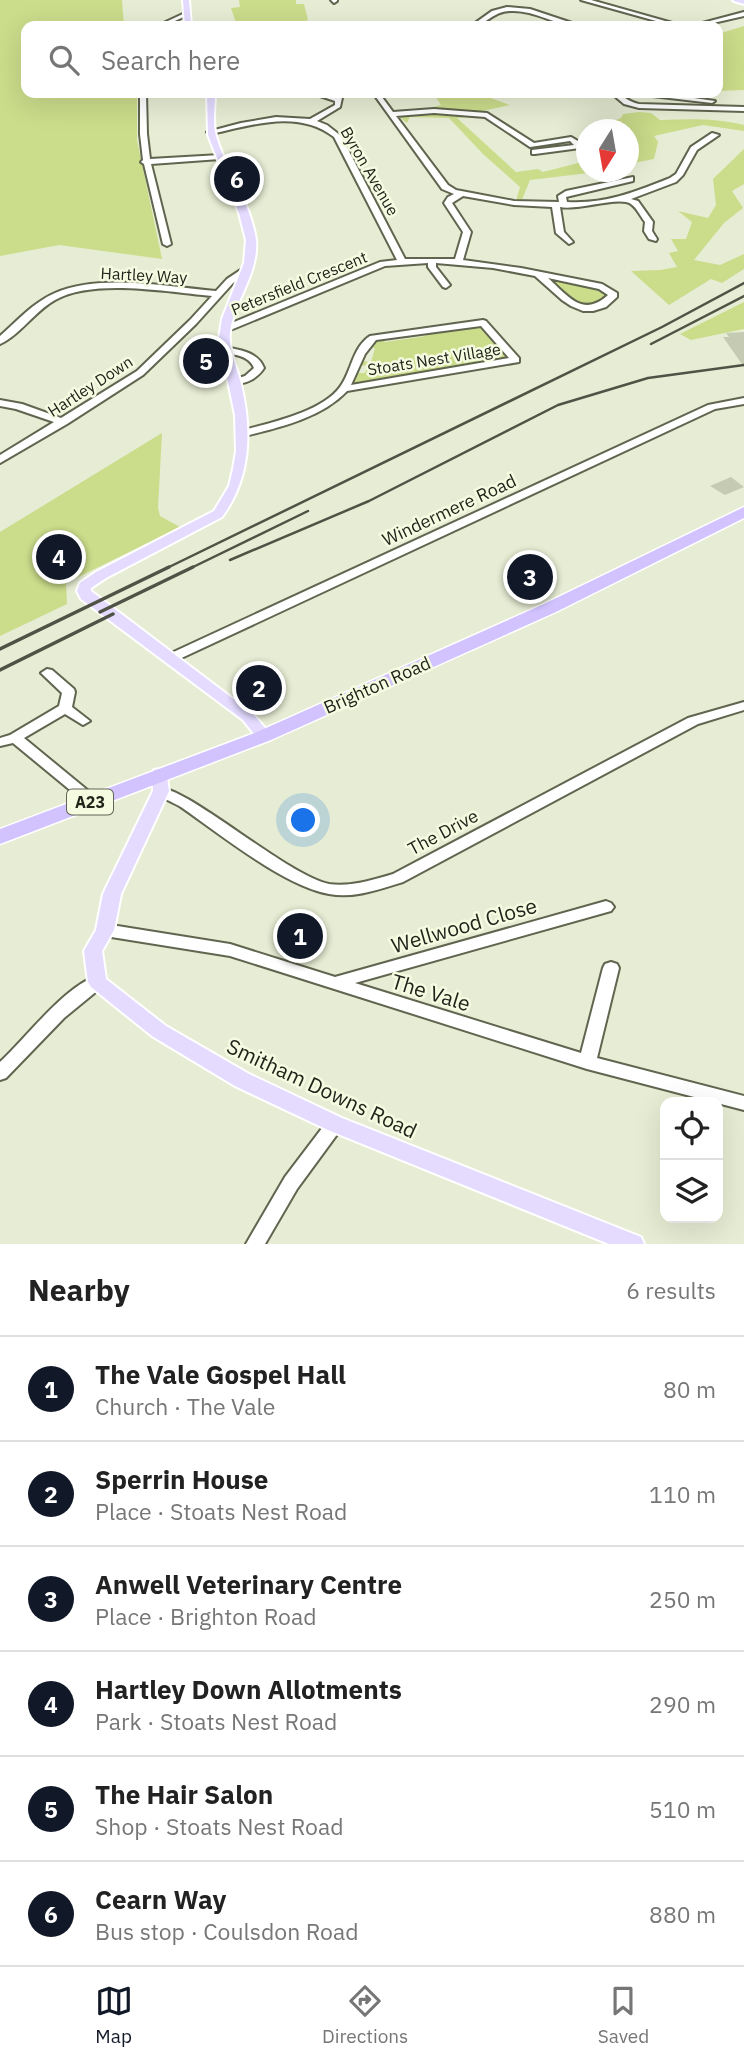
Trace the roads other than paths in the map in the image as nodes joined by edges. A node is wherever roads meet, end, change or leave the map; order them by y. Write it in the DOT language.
graph roads {
  1 [pos="186,0"];
  2 [pos="584,0"];
  3 [pos="736,0"];
  4 [pos="744,2"];
  5 [pos="187,14"];
  6 [pos="744,14"];
  7 [pos="171,21"];
  8 [pos="188,21"];
  9 [pos="481,21"];
  10 [pos="564,21"];
  11 [pos="662,21"];
  12 [pos="715,21"];
  13 [pos="143,98"];
  14 [pos="211,98"];
  15 [pos="340,98"];
  16 [pos="380,98"];
  17 [pos="620,98"];
  18 [pos="675,98"];
  19 [pos="744,103"];
  20 [pos="744,109"];
  21 [pos="391,114"];
  22 [pos="310,122"];
  23 [pos="211,132"];
  24 [pos="699,135"];
  25 [pos="537,151"];
  26 [pos="220,157"];
  27 [pos="145,162"];
  28 [pos="617,182"];
  29 [pos="461,194"];
  30 [pos="624,198"];
  31 [pos="560,206"];
  32 [pos="653,239"];
  33 [pos="569,242"];
  34 [pos="167,244"];
  35 [pos="402,261"];
  36 [pos="432,261"];
  37 [pos="458,263"];
  38 [pos="383,264"];
  39 [pos="248,268"];
  40 [pos="538,274"];
  41 [pos="440,283"];
  42 [pos="220,294"];
  43 [pos="225,329"];
  44 [pos="0,341"];
  45 [pos="225,350"];
  46 [pos="235,382"];
  47 [pos="344,389"];
  48 [pos="744,401"];
  49 [pos="0,403"];
  50 [pos="63,422"];
  51 [pos="241,434"];
  52 [pos="0,460"];
  53 [pos="744,512"];
  54 [pos="171,658"];
  55 [pos="47,673"];
  56 [pos="744,706"];
  57 [pos="65,708"];
  58 [pos="83,721"];
  59 [pos="264,736"];
  60 [pos="15,738"];
  61 [pos="0,742"];
  62 [pos="160,783"];
  63 [pos="92,801"];
  64 [pos="0,837"];
  65 [pos="606,906"];
  66 [pos="105,930"];
  67 [pos="611,968"];
  68 [pos="97,982"];
  69 [pos="333,983"];
  70 [pos="587,1062"];
  71 [pos="0,1073"];
  72 [pos="744,1103"];
  73 [pos="335,1124"];
  74 [pos="255,1244"];
  75 [pos="633,1244"];
  1 -- 5 [label="main road"];
  2 -- 11 [label="street"];
  3 -- 4 [label="main road"];
  5 -- 7 [label="street"];
  5 -- 8 [label="main road"];
  6 -- 12 [label="street"];
  9 -- 10 [label="street"];
  13 -- 27 [label="street"];
  14 -- 23 [label="main road"];
  15 -- 22 [label="street"];
  16 -- 21 [label="street"];
  17 -- 20 [label="street"];
  18 -- 19 [label="street"];
  21 -- 25 [label="street"];
  21 -- 29 [label="street"];
  22 -- 23 [label="street, Byron Avenue"];
  22 -- 35 [label="street, Byron Avenue"];
  23 -- 26 [label="main road"];
  24 -- 30 [label="street"];
  25 -- 25 [label="street"];
  26 -- 27 [label="street"];
  26 -- 39 [label="main road"];
  27 -- 34 [label="street"];
  28 -- 31 [label="street"];
  29 -- 31 [label="street"];
  29 -- 37 [label="street"];
  30 -- 31 [label="street"];
  30 -- 32 [label="street"];
  31 -- 33 [label="street"];
  35 -- 36 [label="street"];
  35 -- 38 [label="street"];
  36 -- 37 [label="street"];
  36 -- 41 [label="street"];
  37 -- 40 [label="street"];
  38 -- 43 [label="street, Petersfield Crescent"];
  39 -- 42 [label="street, Hartley Down"];
  39 -- 43 [label="main road"];
  40 -- 40 [label="street"];
  42 -- 44 [label="street, Hartley Way"];
  42 -- 50 [label="street, Hartley Down"];
  43 -- 45 [label="main road"];
  45 -- 46 [label="main road"];
  45 -- 46 [label="street"];
  46 -- 51 [label="main road"];
  47 -- 47 [label="street, Stoats Nest Village"];
  47 -- 51 [label="street, Stoats Nest Village"];
  48 -- 54 [label="street, Windermere Road"];
  49 -- 50 [label="street"];
  50 -- 52 [label="street, Hartley Down"];
  51 -- 54 [label="main road"];
  53 -- 59 [label="highway, Brighton Road / A23"];
  54 -- 59 [label="main road"];
  55 -- 57 [label="street"];
  56 -- 62 [label="street, The Drive"];
  57 -- 58 [label="street"];
  57 -- 60 [label="street"];
  59 -- 62 [label="highway, Brighton Road / A23"];
  60 -- 61 [label="street"];
  60 -- 63 [label="street"];
  62 -- 63 [label="highway, Brighton Road / A23"];
  62 -- 66 [label="main road"];
  63 -- 64 [label="highway, Brighton Road / A23"];
  65 -- 69 [label="street, Wellwood Close"];
  66 -- 68 [label="main road"];
  66 -- 69 [label="street, The Vale"];
  67 -- 70 [label="street"];
  68 -- 71 [label="street"];
  68 -- 73 [label="main road, Smitham Downs Road"];
  69 -- 70 [label="street, The Vale"];
  70 -- 72 [label="street, The Vale"];
  73 -- 74 [label="street"];
  73 -- 75 [label="main road, Smitham Downs Road"];
}
